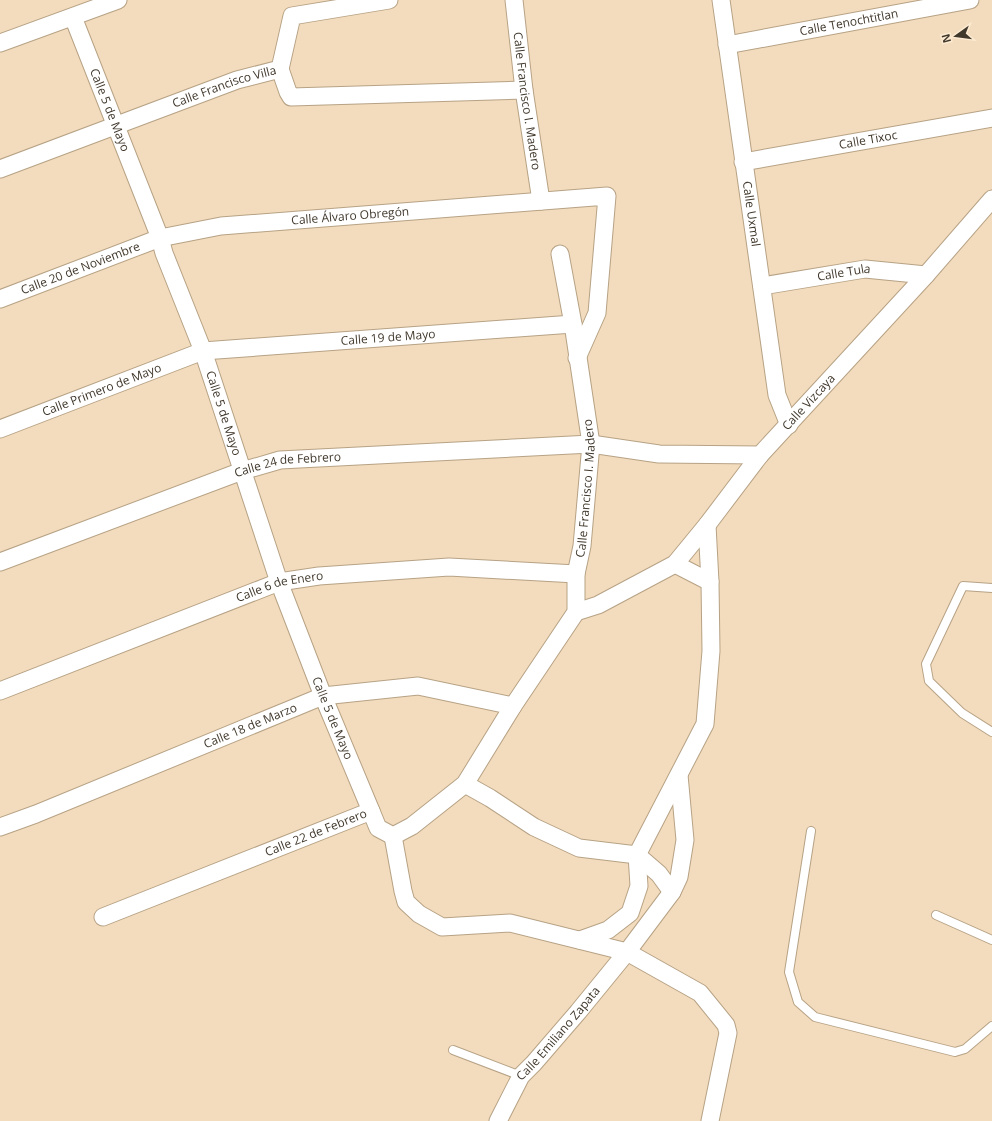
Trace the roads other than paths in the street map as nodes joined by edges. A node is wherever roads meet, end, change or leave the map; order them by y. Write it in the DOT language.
graph roads {
  1 [pos="118,0"];
  2 [pos="389,0"];
  3 [pos="514,0"];
  4 [pos="722,0"];
  5 [pos="970,0"];
  6 [pos="73,17"];
  7 [pos="0,43"];
  8 [pos="727,45"];
  9 [pos="280,68"];
  10 [pos="524,90"];
  11 [pos="992,118"];
  12 [pos="117,125"];
  13 [pos="743,162"];
  14 [pos="0,169"];
  15 [pos="992,199"];
  16 [pos="541,201"];
  17 [pos="160,238"];
  18 [pos="560,254"];
  19 [pos="926,275"];
  20 [pos="762,286"];
  21 [pos="0,299"];
  22 [pos="573,324"];
  23 [pos="203,351"];
  24 [pos="577,358"];
  25 [pos="789,425"];
  26 [pos="0,429"];
  27 [pos="590,444"];
  28 [pos="760,455"];
  29 [pos="242,471"];
  30 [pos="707,525"];
  31 [pos="0,562"];
  32 [pos="675,564"];
  33 [pos="576,574"];
  34 [pos="279,582"];
  35 [pos="710,582"];
  36 [pos="992,588"];
  37 [pos="576,612"];
  38 [pos="0,691"];
  39 [pos="323,696"];
  40 [pos="513,706"];
  41 [pos="992,732"];
  42 [pos="679,776"];
  43 [pos="465,784"];
  44 [pos="371,811"];
  45 [pos="0,827"];
  46 [pos="811,831"];
  47 [pos="393,836"];
  48 [pos="637,854"];
  49 [pos="672,892"];
  50 [pos="936,915"];
  51 [pos="103,917"];
  52 [pos="580,940"];
  53 [pos="992,940"];
  54 [pos="627,952"];
  55 [pos="992,1026"];
  56 [pos="453,1050"];
  57 [pos="521,1076"];
  58 [pos="498,1121"];
  59 [pos="710,1121"];
  1 -- 6 [label="street"];
  2 -- 9 [label="street, Calle Francisco Villa"];
  3 -- 10 [label="street, Calle Francisco I. Madero"];
  4 -- 8 [label="street, Calle Uxmal"];
  5 -- 8 [label="street, Calle Tenochtitlan"];
  6 -- 7 [label="street"];
  6 -- 12 [label="street, Calle 5 de Mayo"];
  8 -- 13 [label="street, Calle Uxmal"];
  9 -- 10 [label="street"];
  9 -- 12 [label="street, Calle Francisco Villa"];
  10 -- 16 [label="street, Calle Francisco I. Madero"];
  11 -- 13 [label="street, Calle Tixoc"];
  12 -- 14 [label="street, Calle Francisco Villa"];
  12 -- 17 [label="street, Calle 5 de Mayo"];
  13 -- 20 [label="street, Calle Uxmal"];
  15 -- 19 [label="street, Calle Vizcaya"];
  16 -- 17 [label="street, Calle Álvaro Obregón"];
  16 -- 24 [label="street, Calle Álvaro Obregón"];
  17 -- 21 [label="street, Calle 20 de Noviembre"];
  17 -- 23 [label="street, Calle 5 de Mayo"];
  18 -- 22 [label="street, Calle Francisco I. Madero"];
  19 -- 20 [label="street, Calle Tula"];
  19 -- 25 [label="street, Calle Vizcaya"];
  20 -- 25 [label="street, Calle Uxmal"];
  22 -- 23 [label="street, Calle 19 de Mayo"];
  22 -- 24 [label="street, Calle Francisco I. Madero"];
  23 -- 26 [label="street, Calle Primero de Mayo"];
  23 -- 29 [label="street, Calle 5 de Mayo"];
  24 -- 27 [label="street, Calle Francisco I. Madero"];
  25 -- 28 [label="street, Calle Vizcaya"];
  27 -- 28 [label="street, Calle 24 de Febrero"];
  27 -- 29 [label="street, Calle 24 de Febrero"];
  27 -- 33 [label="street, Calle Francisco I. Madero"];
  28 -- 30 [label="street, Calle Vizcaya"];
  29 -- 31 [label="street, Calle 24 de Febrero"];
  29 -- 34 [label="street, Calle 5 de Mayo"];
  30 -- 32 [label="street, Calle Vizcaya"];
  30 -- 35 [label="street"];
  32 -- 35 [label="street"];
  32 -- 37 [label="street"];
  33 -- 34 [label="street, Calle 6 de Enero"];
  33 -- 37 [label="street, Calle Francisco I. Madero"];
  34 -- 38 [label="street, Calle 6 de Enero"];
  34 -- 39 [label="street, Calle 5 de Mayo"];
  35 -- 42 [label="street"];
  36 -- 41 [label="lane"];
  37 -- 40 [label="street"];
  39 -- 40 [label="street, Calle 18 de Marzo"];
  39 -- 44 [label="street, Calle 5 de Mayo"];
  39 -- 45 [label="street, Calle 18 de Marzo"];
  40 -- 43 [label="street"];
  42 -- 48 [label="street"];
  42 -- 49 [label="street, Calle Emiliano Zapata"];
  43 -- 47 [label="street"];
  43 -- 48 [label="street"];
  44 -- 47 [label="street, Calle 22 de Febrero"];
  44 -- 51 [label="street, Calle 22 de Febrero"];
  46 -- 55 [label="lane"];
  47 -- 52 [label="street"];
  48 -- 49 [label="street"];
  48 -- 52 [label="street"];
  49 -- 54 [label="street, Calle Emiliano Zapata"];
  50 -- 53 [label="lane"];
  52 -- 54 [label="street"];
  54 -- 57 [label="street, Calle Emiliano Zapata"];
  54 -- 59 [label="street"];
  56 -- 57 [label="lane"];
  57 -- 58 [label="street, Calle Emiliano Zapata"];
}
